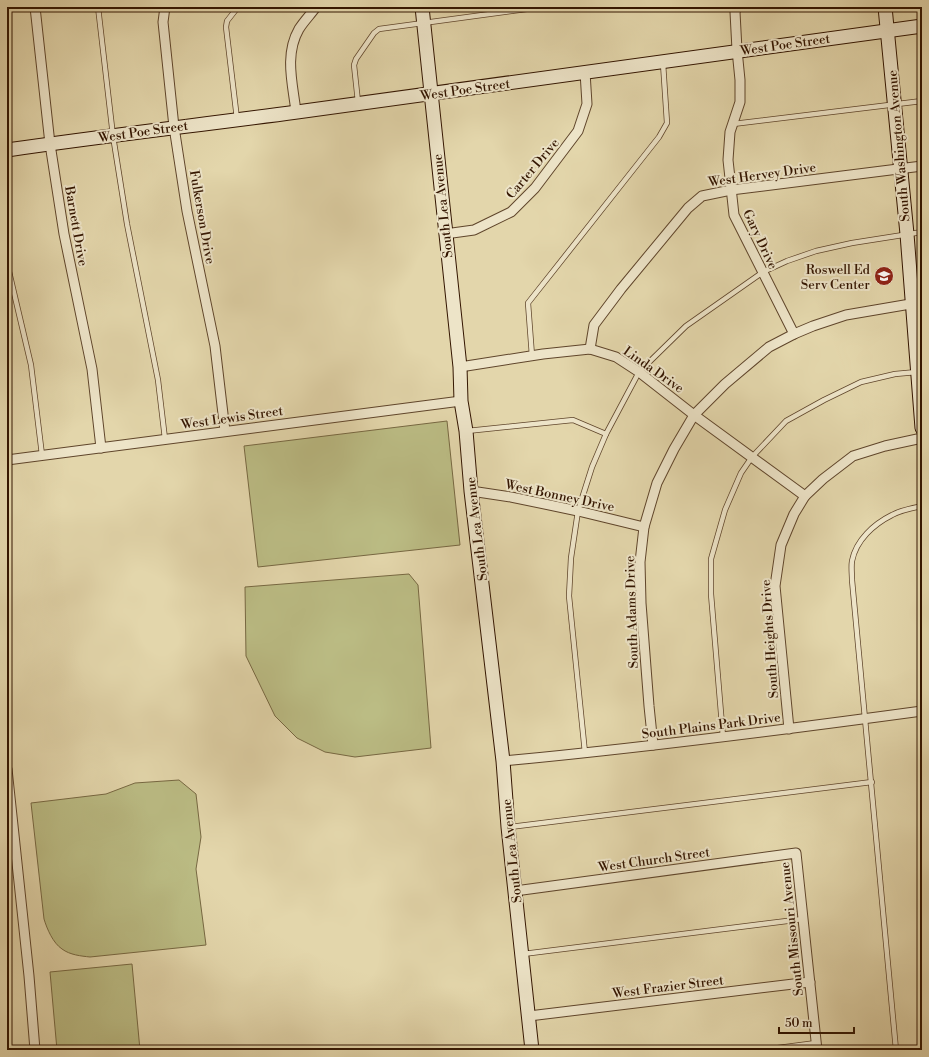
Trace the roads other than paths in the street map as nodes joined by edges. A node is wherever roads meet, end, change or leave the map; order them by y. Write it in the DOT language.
graph roads {
  1 [pos="35,7"];
  2 [pos="98,7"];
  3 [pos="165,7"];
  4 [pos="238,7"];
  5 [pos="316,7"];
  6 [pos="422,7"];
  7 [pos="542,7"];
  8 [pos="737,7"];
  9 [pos="885,7"];
  10 [pos="424,23"];
  11 [pos="922,26"];
  12 [pos="887,30"];
  13 [pos="737,50"];
  14 [pos="663,61"];
  15 [pos="585,72"];
  16 [pos="430,93"];
  17 [pos="922,101"];
  18 [pos="358,103"];
  19 [pos="894,105"];
  20 [pos="296,112"];
  21 [pos="237,119"];
  22 [pos="732,124"];
  23 [pos="174,127"];
  24 [pos="113,136"];
  25 [pos="50,144"];
  26 [pos="7,150"];
  27 [pos="922,166"];
  28 [pos="900,169"];
  29 [pos="731,190"];
  30 [pos="922,232"];
  31 [pos="445,234"];
  32 [pos="907,234"];
  33 [pos="7,263"];
  34 [pos="762,272"];
  35 [pos="917,302"];
  36 [pos="794,334"];
  37 [pos="590,349"];
  38 [pos="532,356"];
  39 [pos="460,367"];
  40 [pos="920,371"];
  41 [pos="639,372"];
  42 [pos="461,401"];
  43 [pos="694,415"];
  44 [pos="922,428"];
  45 [pos="225,431"];
  46 [pos="466,431"];
  47 [pos="606,434"];
  48 [pos="922,438"];
  49 [pos="165,440"];
  50 [pos="101,448"];
  51 [pos="42,455"];
  52 [pos="752,457"];
  53 [pos="7,460"];
  54 [pos="471,492"];
  55 [pos="805,496"];
  56 [pos="922,506"];
  57 [pos="578,511"];
  58 [pos="644,527"];
  59 [pos="922,711"];
  60 [pos="866,718"];
  61 [pos="789,728"];
  62 [pos="723,737"];
  63 [pos="653,745"];
  64 [pos="585,754"];
  65 [pos="503,761"];
  66 [pos="7,769"];
  67 [pos="872,782"];
  68 [pos="508,827"];
  69 [pos="796,853"];
  70 [pos="515,891"];
  71 [pos="803,919"];
  72 [pos="522,954"];
  73 [pos="810,982"];
  74 [pos="529,1016"];
  75 [pos="816,1047"];
  76 [pos="35,1050"];
  77 [pos="532,1050"];
  78 [pos="762,1050"];
  79 [pos="896,1050"];
  1 -- 25 [label="street, Barnett Drive"];
  2 -- 24 [label="lane"];
  3 -- 23 [label="street, Fulkerson Drive"];
  4 -- 21 [label="lane"];
  5 -- 20 [label="street"];
  6 -- 10 [label="street, South Lea Avenue"];
  7 -- 10 [label="lane"];
  8 -- 13 [label="street, Gary Drive"];
  9 -- 12 [label="street, South Washington Avenue"];
  10 -- 16 [label="street, South Lea Avenue"];
  10 -- 18 [label="lane"];
  11 -- 12 [label="street, West Poe Street"];
  12 -- 13 [label="street, West Poe Street"];
  12 -- 19 [label="street, South Washington Avenue"];
  13 -- 14 [label="street, West Poe Street"];
  13 -- 22 [label="street, Gary Drive"];
  14 -- 15 [label="street, West Poe Street"];
  14 -- 38 [label="lane"];
  15 -- 16 [label="street, West Poe Street"];
  15 -- 31 [label="street, Carter Drive"];
  16 -- 18 [label="street, West Poe Street"];
  16 -- 31 [label="street, South Lea Avenue"];
  17 -- 19 [label="lane"];
  18 -- 20 [label="street, West Poe Street"];
  19 -- 22 [label="lane"];
  19 -- 28 [label="street, South Washington Avenue"];
  20 -- 21 [label="street, West Poe Street"];
  21 -- 23 [label="street, West Poe Street"];
  22 -- 29 [label="street, Gary Drive"];
  23 -- 24 [label="street, West Poe Street"];
  23 -- 45 [label="street, Fulkerson Drive"];
  24 -- 25 [label="street, West Poe Street"];
  24 -- 49 [label="lane"];
  25 -- 26 [label="street, West Poe Street"];
  25 -- 50 [label="street, Barnett Drive"];
  27 -- 28 [label="street, West Hervey Drive"];
  28 -- 29 [label="street, West Hervey Drive"];
  28 -- 32 [label="street, South Washington Avenue"];
  29 -- 34 [label="street, Gary Drive"];
  29 -- 37 [label="street, West Hervey Drive"];
  30 -- 32 [label="lane"];
  31 -- 39 [label="street, South Lea Avenue"];
  32 -- 34 [label="lane"];
  32 -- 35 [label="street, South Washington Avenue"];
  33 -- 51 [label="lane"];
  34 -- 36 [label="street, Gary Drive"];
  34 -- 41 [label="lane"];
  35 -- 36 [label="street, South Adams Drive"];
  35 -- 40 [label="street, South Washington Avenue"];
  36 -- 43 [label="street, South Adams Drive"];
  37 -- 38 [label="street, Linda Drive"];
  37 -- 41 [label="street, Linda Drive"];
  38 -- 39 [label="street, Linda Drive"];
  39 -- 42 [label="street, South Lea Avenue"];
  40 -- 44 [label="street, South Washington Avenue"];
  40 -- 52 [label="lane"];
  41 -- 43 [label="street, Linda Drive"];
  41 -- 47 [label="lane"];
  42 -- 45 [label="street, West Lewis Street"];
  42 -- 46 [label="street, South Lea Avenue"];
  43 -- 52 [label="street, Linda Drive"];
  43 -- 58 [label="street, South Adams Drive"];
  45 -- 49 [label="street, West Lewis Street"];
  46 -- 47 [label="lane"];
  46 -- 54 [label="street, South Lea Avenue"];
  47 -- 57 [label="lane"];
  48 -- 55 [label="street, South Heights Drive"];
  49 -- 50 [label="street, West Lewis Street"];
  50 -- 51 [label="street, West Lewis Street"];
  51 -- 53 [label="street, West Lewis Street"];
  52 -- 55 [label="street, Linda Drive"];
  52 -- 62 [label="lane"];
  54 -- 57 [label="street, West Bonney Drive"];
  54 -- 65 [label="street, South Lea Avenue"];
  55 -- 61 [label="street, South Heights Drive"];
  56 -- 60 [label="lane"];
  57 -- 58 [label="street, West Bonney Drive"];
  57 -- 64 [label="lane"];
  58 -- 63 [label="street, South Adams Drive"];
  59 -- 60 [label="street, South Plains Park Drive"];
  60 -- 61 [label="street, South Plains Park Drive"];
  60 -- 67 [label="lane"];
  61 -- 62 [label="street, South Plains Park Drive"];
  62 -- 63 [label="street, South Plains Park Drive"];
  63 -- 64 [label="street, South Plains Park Drive"];
  64 -- 65 [label="street, South Plains Park Drive"];
  65 -- 68 [label="street, South Lea Avenue"];
  66 -- 76 [label="street"];
  67 -- 68 [label="lane"];
  67 -- 79 [label="lane"];
  68 -- 70 [label="street, South Lea Avenue"];
  69 -- 70 [label="street, West Church Street"];
  69 -- 71 [label="street, South Missouri Avenue"];
  70 -- 72 [label="street, South Lea Avenue"];
  71 -- 72 [label="lane"];
  71 -- 73 [label="street, South Missouri Avenue"];
  72 -- 74 [label="street, South Lea Avenue"];
  73 -- 74 [label="street, West Frazier Street"];
  73 -- 75 [label="street, South Missouri Avenue"];
  74 -- 77 [label="street, South Lea Avenue"];
  75 -- 78 [label="lane"];
}
